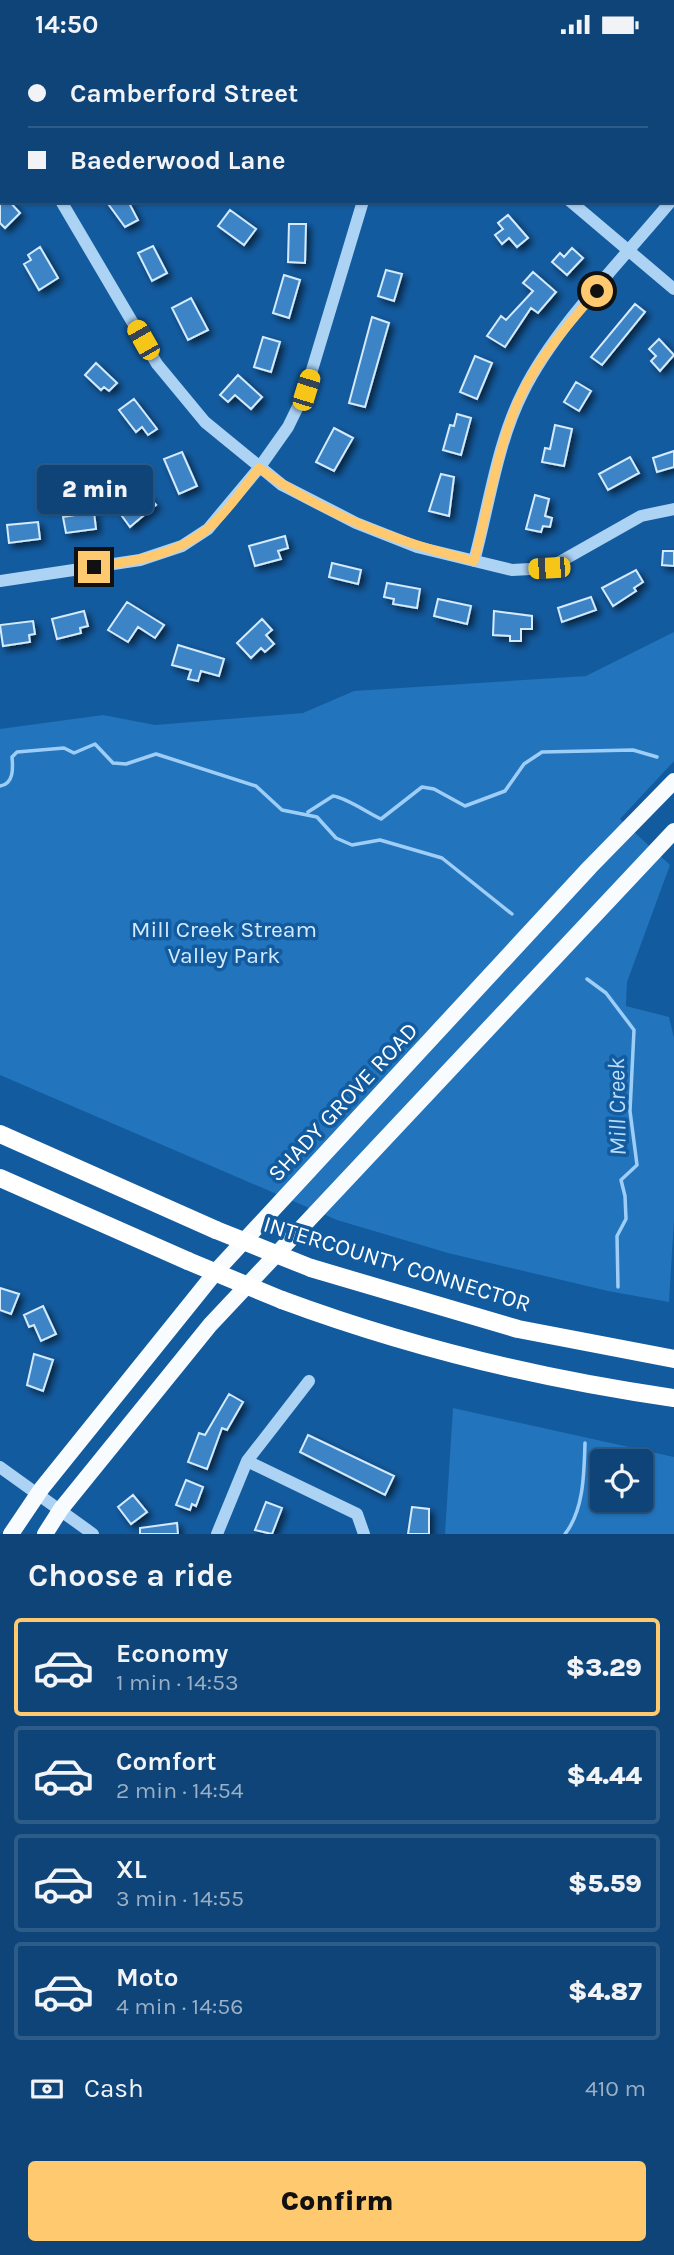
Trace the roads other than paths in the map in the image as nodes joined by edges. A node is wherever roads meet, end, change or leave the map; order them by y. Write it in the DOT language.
graph roads {
  1 [pos="62,203"];
  2 [pos="362,203"];
  3 [pos="572,203"];
  4 [pos="670,203"];
  5 [pos="629,251"];
  6 [pos="674,289"];
  7 [pos="259,468"];
  8 [pos="674,509"];
  9 [pos="474,561"];
  10 [pos="0,581"];
  11 [pos="674,781"];
  12 [pos="674,831"];
  13 [pos="0,1134"];
  14 [pos="0,1178"];
  15 [pos="674,1359"];
  16 [pos="309,1381"];
  17 [pos="674,1398"];
  18 [pos="247,1461"];
  19 [pos="0,1467"];
  20 [pos="50,1502"];
  21 [pos="10,1534"];
  22 [pos="45,1534"];
  23 [pos="93,1534"];
  24 [pos="217,1534"];
  25 [pos="364,1534"];
  1 -- 7 [label="street"];
  2 -- 7 [label="street"];
  3 -- 5 [label="street"];
  4 -- 5 [label="street"];
  5 -- 6 [label="street"];
  5 -- 9 [label="street"];
  7 -- 9 [label="street"];
  7 -- 10 [label="street"];
  8 -- 9 [label="street"];
  11 -- 20 [label="main road, SHADY GROVE ROAD"];
  12 -- 20 [label="main road, SHADY GROVE ROAD"];
  13 -- 15 [label="highway, INTERCOUNTY CONNECTOR, bridge"];
  14 -- 17 [label="highway, bridge"];
  16 -- 18 [label="street"];
  18 -- 24 [label="street"];
  18 -- 25 [label="street"];
  19 -- 20 [label="street"];
  20 -- 21 [label="main road, SHADY GROVE ROAD"];
  20 -- 22 [label="main road, SHADY GROVE ROAD"];
  20 -- 23 [label="street"];
}
